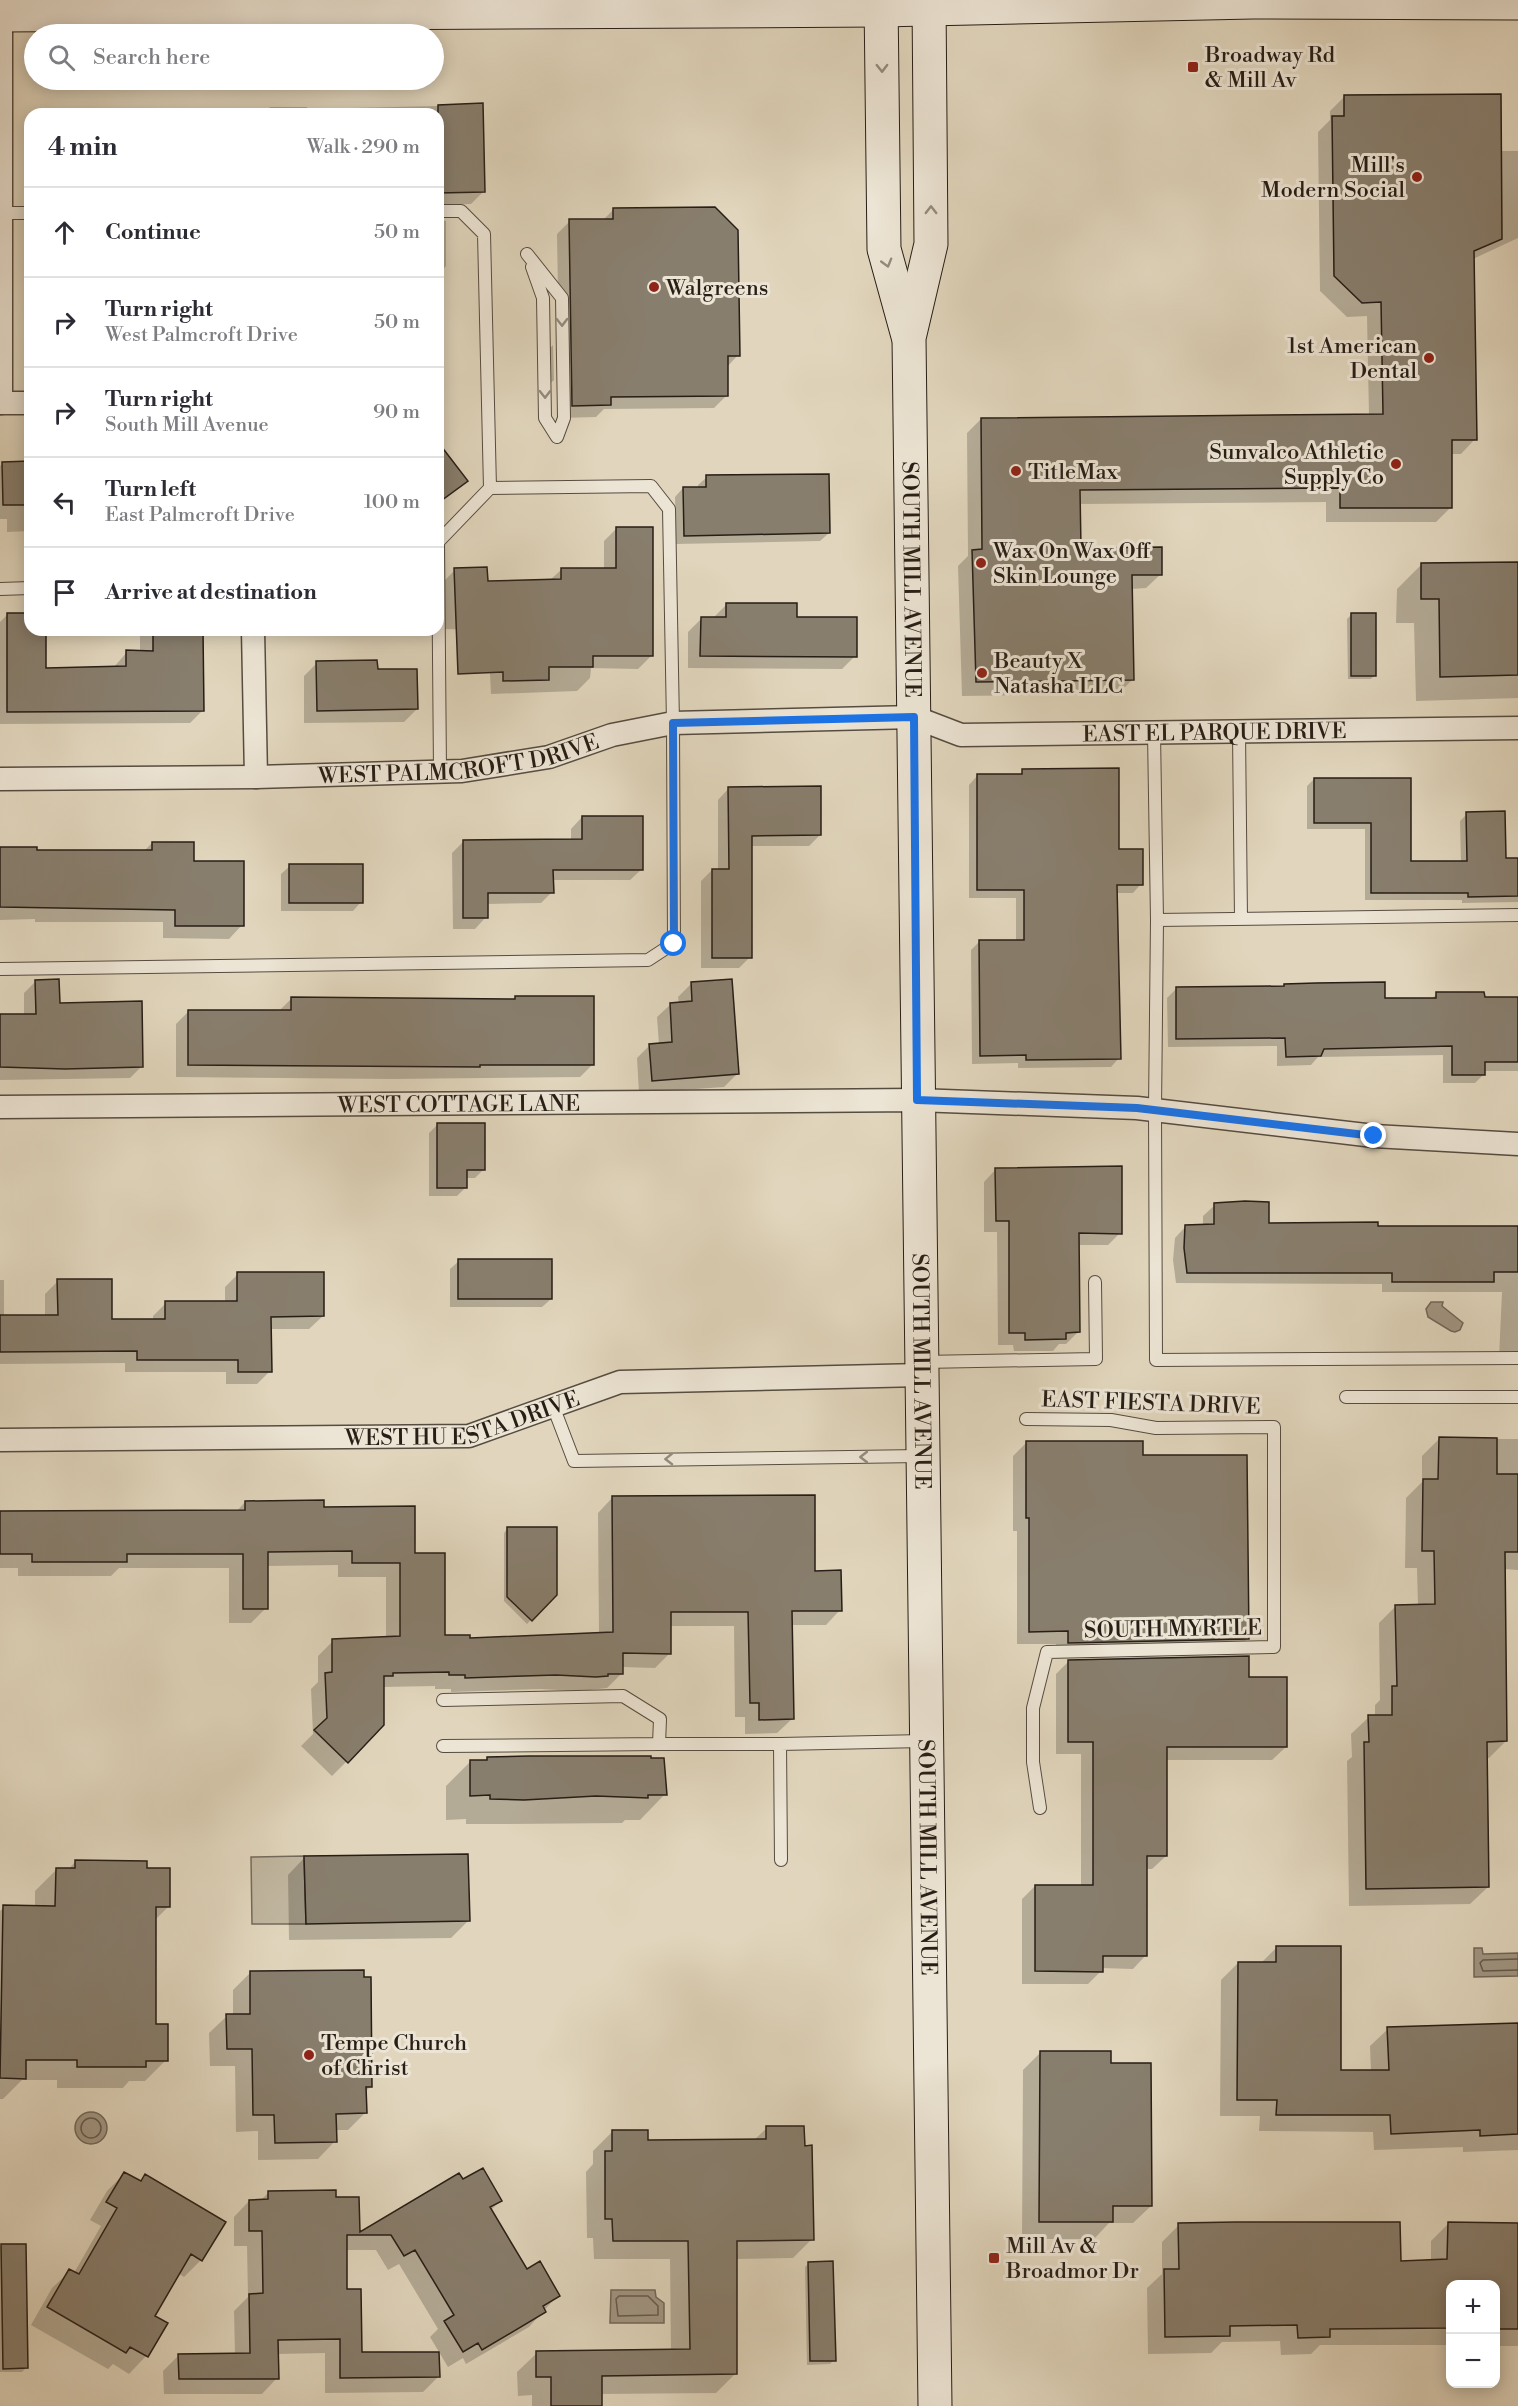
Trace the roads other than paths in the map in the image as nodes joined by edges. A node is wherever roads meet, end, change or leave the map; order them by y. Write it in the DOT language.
graph roads {
  1 [pos="1518,3"];
  2 [pos="881,5"];
  3 [pos="929,5"];
  4 [pos="1,15"];
  5 [pos="444,211"];
  6 [pos="0,213"];
  7 [pos="24,213"];
  8 [pos="909,338"];
  9 [pos="1,403"];
  10 [pos="24,403"];
  11 [pos="556,437"];
  12 [pos="490,488"];
  13 [pos="444,536"];
  14 [pos="24,588"];
  15 [pos="0,589"];
  16 [pos="253,636"];
  17 [pos="439,636"];
  18 [pos="914,717"];
  19 [pos="673,723"];
  20 [pos="1518,728"];
  21 [pos="1239,732"];
  22 [pos="1154,733"];
  23 [pos="440,771"];
  24 [pos="256,777"];
  25 [pos="0,779"];
  26 [pos="1518,915"];
  27 [pos="1241,919"];
  28 [pos="1157,920"];
  29 [pos="0,969"];
  30 [pos="917,1100"];
  31 [pos="0,1107"];
  32 [pos="1155,1110"];
  33 [pos="1518,1144"];
  34 [pos="1095,1281"];
  35 [pos="1518,1358"];
  36 [pos="921,1368"];
  37 [pos="1346,1397"];
  38 [pos="1518,1397"];
  39 [pos="553,1406"];
  40 [pos="1026,1419"];
  41 [pos="1274,1427"];
  42 [pos="0,1440"];
  43 [pos="922,1456"];
  44 [pos="443,1700"];
  45 [pos="925,1741"];
  46 [pos="659,1744"];
  47 [pos="780,1744"];
  48 [pos="443,1746"];
  49 [pos="1040,1808"];
  50 [pos="781,1860"];
  51 [pos="934,2406"];
  1 -- 3 [label="main road"];
  2 -- 3 [label="main road"];
  2 -- 4 [label="main road"];
  2 -- 8 [label="main road, SOUTH MILL AVENUE, one-way"];
  8 -- 3 [label="main road, SOUTH MILL AVENUE, one-way"];
  4 -- 6 [label="street"];
  5 -- 12 [label="lane"];
  6 -- 7 [label="lane"];
  6 -- 9 [label="street"];
  8 -- 18 [label="main road, SOUTH MILL AVENUE"];
  9 -- 10 [label="street"];
  11 -- 11 [label="lane"];
  12 -- 13 [label="lane"];
  12 -- 19 [label="lane"];
  14 -- 15 [label="lane"];
  16 -- 24 [label="street"];
  17 -- 23 [label="lane"];
  18 -- 19 [label="street, WEST PALMCROFT DRIVE"];
  18 -- 22 [label="street, EAST EL PARQUE DRIVE"];
  18 -- 30 [label="main road, SOUTH MILL AVENUE"];
  19 -- 23 [label="street, WEST PALMCROFT DRIVE"];
  19 -- 29 [label="lane"];
  20 -- 21 [label="street, EAST EL PARQUE DRIVE"];
  21 -- 22 [label="street, EAST EL PARQUE DRIVE"];
  21 -- 27 [label="lane"];
  22 -- 28 [label="lane"];
  23 -- 24 [label="street, WEST PALMCROFT DRIVE"];
  24 -- 25 [label="street, WEST PALMCROFT DRIVE"];
  26 -- 27 [label="lane"];
  27 -- 28 [label="lane"];
  28 -- 32 [label="lane"];
  30 -- 31 [label="street, WEST COTTAGE LANE"];
  30 -- 32 [label="street, WEST COTTAGE LANE"];
  30 -- 36 [label="main road, SOUTH MILL AVENUE"];
  32 -- 33 [label="street, WEST COTTAGE LANE"];
  32 -- 35 [label="lane"];
  34 -- 36 [label="lane"];
  36 -- 39 [label="street, WEST HU ESTA DRIVE"];
  36 -- 43 [label="main road, SOUTH MILL AVENUE"];
  37 -- 38 [label="lane"];
  39 -- 42 [label="street, WEST HU ESTA DRIVE"];
  43 -- 39 [label="lane, one-way"];
  40 -- 41 [label="lane, EAST FIESTA DRIVE"];
  41 -- 49 [label="lane, SOUTH MYRTLE"];
  43 -- 45 [label="main road, SOUTH MILL AVENUE"];
  44 -- 46 [label="lane"];
  45 -- 47 [label="lane"];
  45 -- 51 [label="main road, SOUTH MILL AVENUE"];
  46 -- 47 [label="lane"];
  46 -- 48 [label="lane"];
  47 -- 50 [label="lane"];
}
